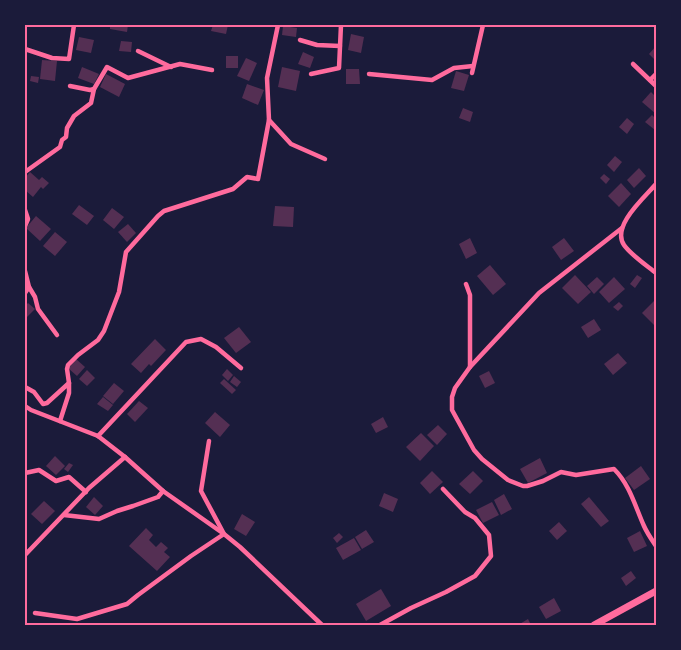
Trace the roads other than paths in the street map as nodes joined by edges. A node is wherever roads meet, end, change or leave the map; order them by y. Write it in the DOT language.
graph roads {
  1 [pos="74,25"];
  2 [pos="278,25"];
  3 [pos="346,25"];
  4 [pos="482,25"];
  5 [pos="341,27"];
  6 [pos="300,40"];
  7 [pos="340,46"];
  8 [pos="25,49"];
  9 [pos="138,52"];
  10 [pos="633,64"];
  11 [pos="172,66"];
  12 [pos="474,66"];
  13 [pos="212,70"];
  14 [pos="472,73"];
  15 [pos="311,74"];
  16 [pos="369,74"];
  17 [pos="656,74"];
  18 [pos="650,80"];
  19 [pos="70,86"];
  20 [pos="656,86"];
  21 [pos="94,89"];
  22 [pos="269,120"];
  23 [pos="325,159"];
  24 [pos="25,172"];
  25 [pos="656,184"];
  26 [pos="25,210"];
  27 [pos="25,226"];
  28 [pos="622,228"];
  29 [pos="25,271"];
  30 [pos="656,273"];
  31 [pos="466,284"];
  32 [pos="29,287"];
  33 [pos="25,292"];
  34 [pos="57,335"];
  35 [pos="241,368"];
  36 [pos="470,368"];
  37 [pos="69,383"];
  38 [pos="25,387"];
  39 [pos="25,406"];
  40 [pos="60,421"];
  41 [pos="98,436"];
  42 [pos="209,441"];
  43 [pos="125,457"];
  44 [pos="25,473"];
  45 [pos="443,489"];
  46 [pos="163,491"];
  47 [pos="86,492"];
  48 [pos="64,515"];
  49 [pos="224,534"];
  50 [pos="656,546"];
  51 [pos="25,555"];
  52 [pos="656,591"];
  53 [pos="35,613"];
  54 [pos="322,625"];
  55 [pos="380,625"];
  56 [pos="594,625"];
  1 -- 8 [label="street"];
  2 -- 22 [label="street"];
  3 -- 5 [label="street"];
  4 -- 12 [label="street"];
  5 -- 7 [label="street"];
  6 -- 7 [label="street"];
  7 -- 15 [label="street"];
  9 -- 11 [label="street"];
  10 -- 18 [label="street"];
  11 -- 13 [label="street"];
  11 -- 21 [label="street"];
  12 -- 14 [label="street"];
  12 -- 16 [label="street"];
  17 -- 18 [label="street"];
  18 -- 20 [label="street"];
  19 -- 21 [label="street"];
  21 -- 24 [label="street"];
  22 -- 23 [label="street"];
  22 -- 37 [label="street"];
  25 -- 28 [label="street"];
  26 -- 27 [label="street"];
  28 -- 30 [label="street"];
  28 -- 36 [label="street"];
  29 -- 32 [label="street"];
  31 -- 36 [label="street"];
  32 -- 33 [label="street"];
  32 -- 34 [label="street"];
  35 -- 41 [label="street"];
  36 -- 50 [label="street"];
  37 -- 38 [label="street"];
  37 -- 40 [label="street"];
  39 -- 40 [label="street"];
  40 -- 41 [label="street"];
  41 -- 43 [label="street"];
  42 -- 49 [label="street"];
  43 -- 46 [label="street"];
  43 -- 47 [label="street"];
  44 -- 47 [label="street"];
  45 -- 55 [label="street"];
  46 -- 48 [label="street"];
  46 -- 49 [label="street"];
  47 -- 48 [label="street"];
  48 -- 51 [label="street"];
  49 -- 53 [label="street"];
  49 -- 54 [label="street"];
  52 -- 56 [label="highway"];
}
